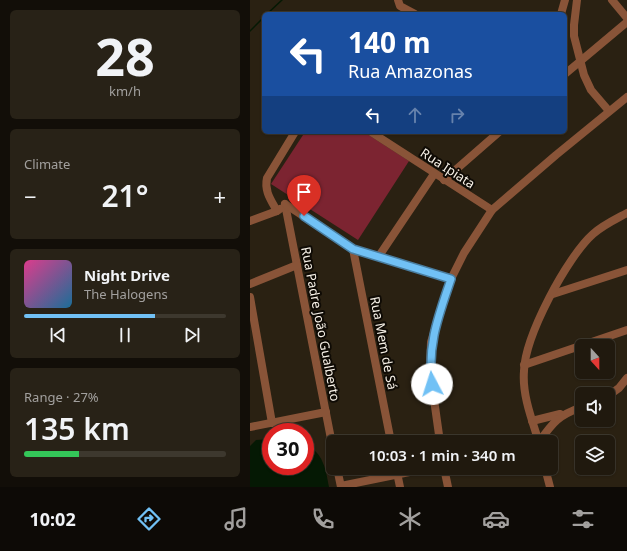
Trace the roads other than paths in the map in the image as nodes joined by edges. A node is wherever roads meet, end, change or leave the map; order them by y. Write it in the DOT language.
graph roads {
  1 [pos="398,0"];
  2 [pos="565,0"];
  3 [pos="578,0"];
  4 [pos="612,0"];
  5 [pos="411,12"];
  6 [pos="562,12"];
  7 [pos="627,18"];
  8 [pos="627,22"];
  9 [pos="582,60"];
  10 [pos="567,72"];
  11 [pos="627,97"];
  12 [pos="609,111"];
  13 [pos="294,134"];
  14 [pos="374,134"];
  15 [pos="497,134"];
  16 [pos="434,174"];
  17 [pos="444,180"];
  18 [pos="285,204"];
  19 [pos="492,210"];
  20 [pos="277,211"];
  21 [pos="627,213"];
  22 [pos="250,221"];
  23 [pos="353,249"];
  24 [pos="379,256"];
  25 [pos="297,265"];
  26 [pos="627,270"];
  27 [pos="451,279"];
  28 [pos="250,284"];
  29 [pos="553,294"];
  30 [pos="250,297"];
  31 [pos="627,330"];
  32 [pos="524,365"];
  33 [pos="627,378"];
  34 [pos="615,391"];
  35 [pos="575,409"];
  36 [pos="326,412"];
  37 [pos="565,412"];
  38 [pos="532,421"];
  39 [pos="272,423"];
  40 [pos="262,425"];
  41 [pos="250,427"];
  42 [pos="330,435"];
  43 [pos="390,435"];
  44 [pos="439,435"];
  45 [pos="537,435"];
  46 [pos="544,435"];
  47 [pos="338,475"];
  48 [pos="383,475"];
  49 [pos="398,475"];
  50 [pos="445,475"];
  51 [pos="547,475"];
  52 [pos="341,487"];
  53 [pos="400,487"];
  54 [pos="448,487"];
  55 [pos="550,487"];
  1 -- 5 [label="street"];
  2 -- 6 [label="street"];
  3 -- 9 [label="street"];
  4 -- 7 [label="street"];
  8 -- 9 [label="street"];
  9 -- 10 [label="street"];
  9 -- 12 [label="street"];
  11 -- 12 [label="street"];
  12 -- 19 [label="street"];
  13 -- 20 [label="street"];
  14 -- 16 [label="street, Rua Ipiata"];
  15 -- 17 [label="street"];
  16 -- 17 [label="street, Rua Ipiata"];
  16 -- 24 [label="street"];
  17 -- 19 [label="street, Rua Ipiata"];
  18 -- 20 [label="street"];
  18 -- 23 [label="street"];
  18 -- 25 [label="street, Rua Padre João Gualberto"];
  19 -- 27 [label="street"];
  20 -- 22 [label="street"];
  21 -- 29 [label="street"];
  23 -- 24 [label="street"];
  23 -- 43 [label="street, Rua Mem de Sá"];
  24 -- 27 [label="street"];
  25 -- 28 [label="street"];
  25 -- 36 [label="street, Rua Padre João Gualberto"];
  26 -- 29 [label="street"];
  27 -- 44 [label="street"];
  29 -- 32 [label="street"];
  30 -- 39 [label="street"];
  31 -- 32 [label="street"];
  32 -- 38 [label="street"];
  33 -- 34 [label="street"];
  35 -- 37 [label="street"];
  36 -- 39 [label="street"];
  36 -- 42 [label="street, Rua Padre João Gualberto"];
  37 -- 38 [label="street"];
  37 -- 46 [label="street"];
  38 -- 45 [label="street"];
  40 -- 41 [label="street"];
  47 -- 52 [label="street"];
  48 -- 52 [label="street"];
  49 -- 53 [label="street"];
  50 -- 54 [label="street"];
  51 -- 55 [label="street"];
}
